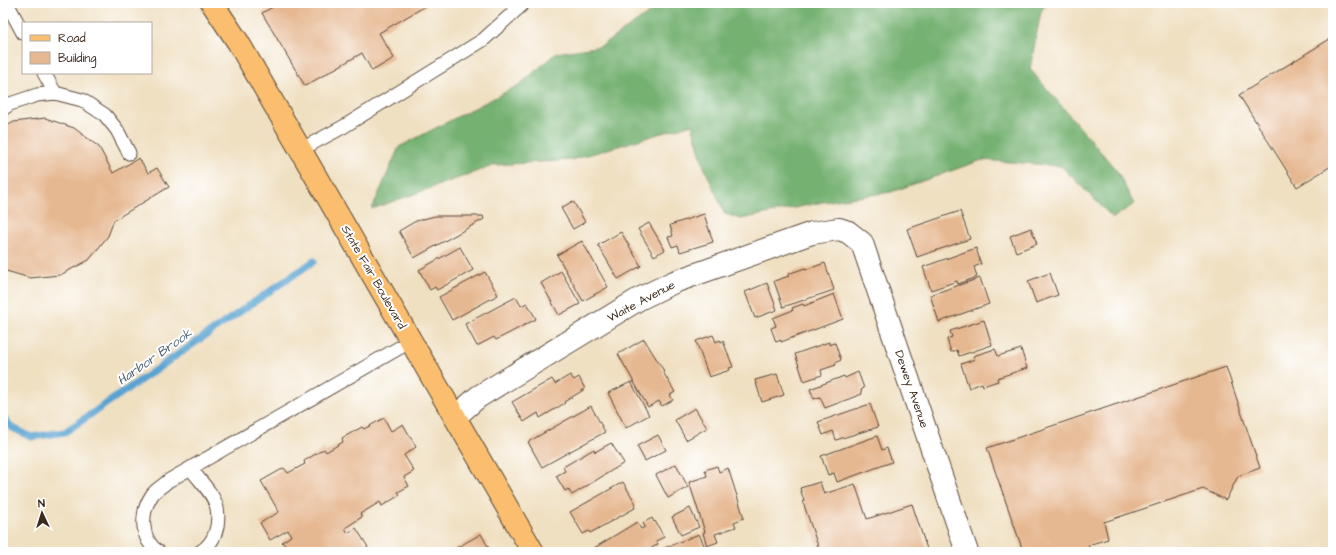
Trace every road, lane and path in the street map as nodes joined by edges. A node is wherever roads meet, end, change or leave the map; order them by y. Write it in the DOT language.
graph roads {
  1 [pos="7,3"];
  2 [pos="212,3"];
  3 [pos="524,3"];
  4 [pos="22,31"];
  5 [pos="45,74"];
  6 [pos="55,93"];
  7 [pos="3,109"];
  8 [pos="300,150"];
  9 [pos="129,153"];
  10 [pos="848,232"];
  11 [pos="411,341"];
  12 [pos="455,417"];
  13 [pos="191,469"];
  14 [pos="159,552"];
  15 [pos="200,552"];
  16 [pos="533,552"];
  17 [pos="968,552"];
  1 -- 4 [label="lane"];
  2 -- 8 [label="main road, State Fair Boulevard"];
  3 -- 8 [label="lane"];
  5 -- 6 [label="lane"];
  6 -- 7 [label="lane"];
  6 -- 9 [label="lane"];
  8 -- 11 [label="main road, State Fair Boulevard"];
  10 -- 12 [label="street, Waite Avenue"];
  10 -- 17 [label="street, Dewey Avenue"];
  11 -- 12 [label="main road, State Fair Boulevard"];
  11 -- 13 [label="lane"];
  12 -- 16 [label="main road, State Fair Boulevard"];
  13 -- 14 [label="lane"];
  13 -- 15 [label="lane"];
}
